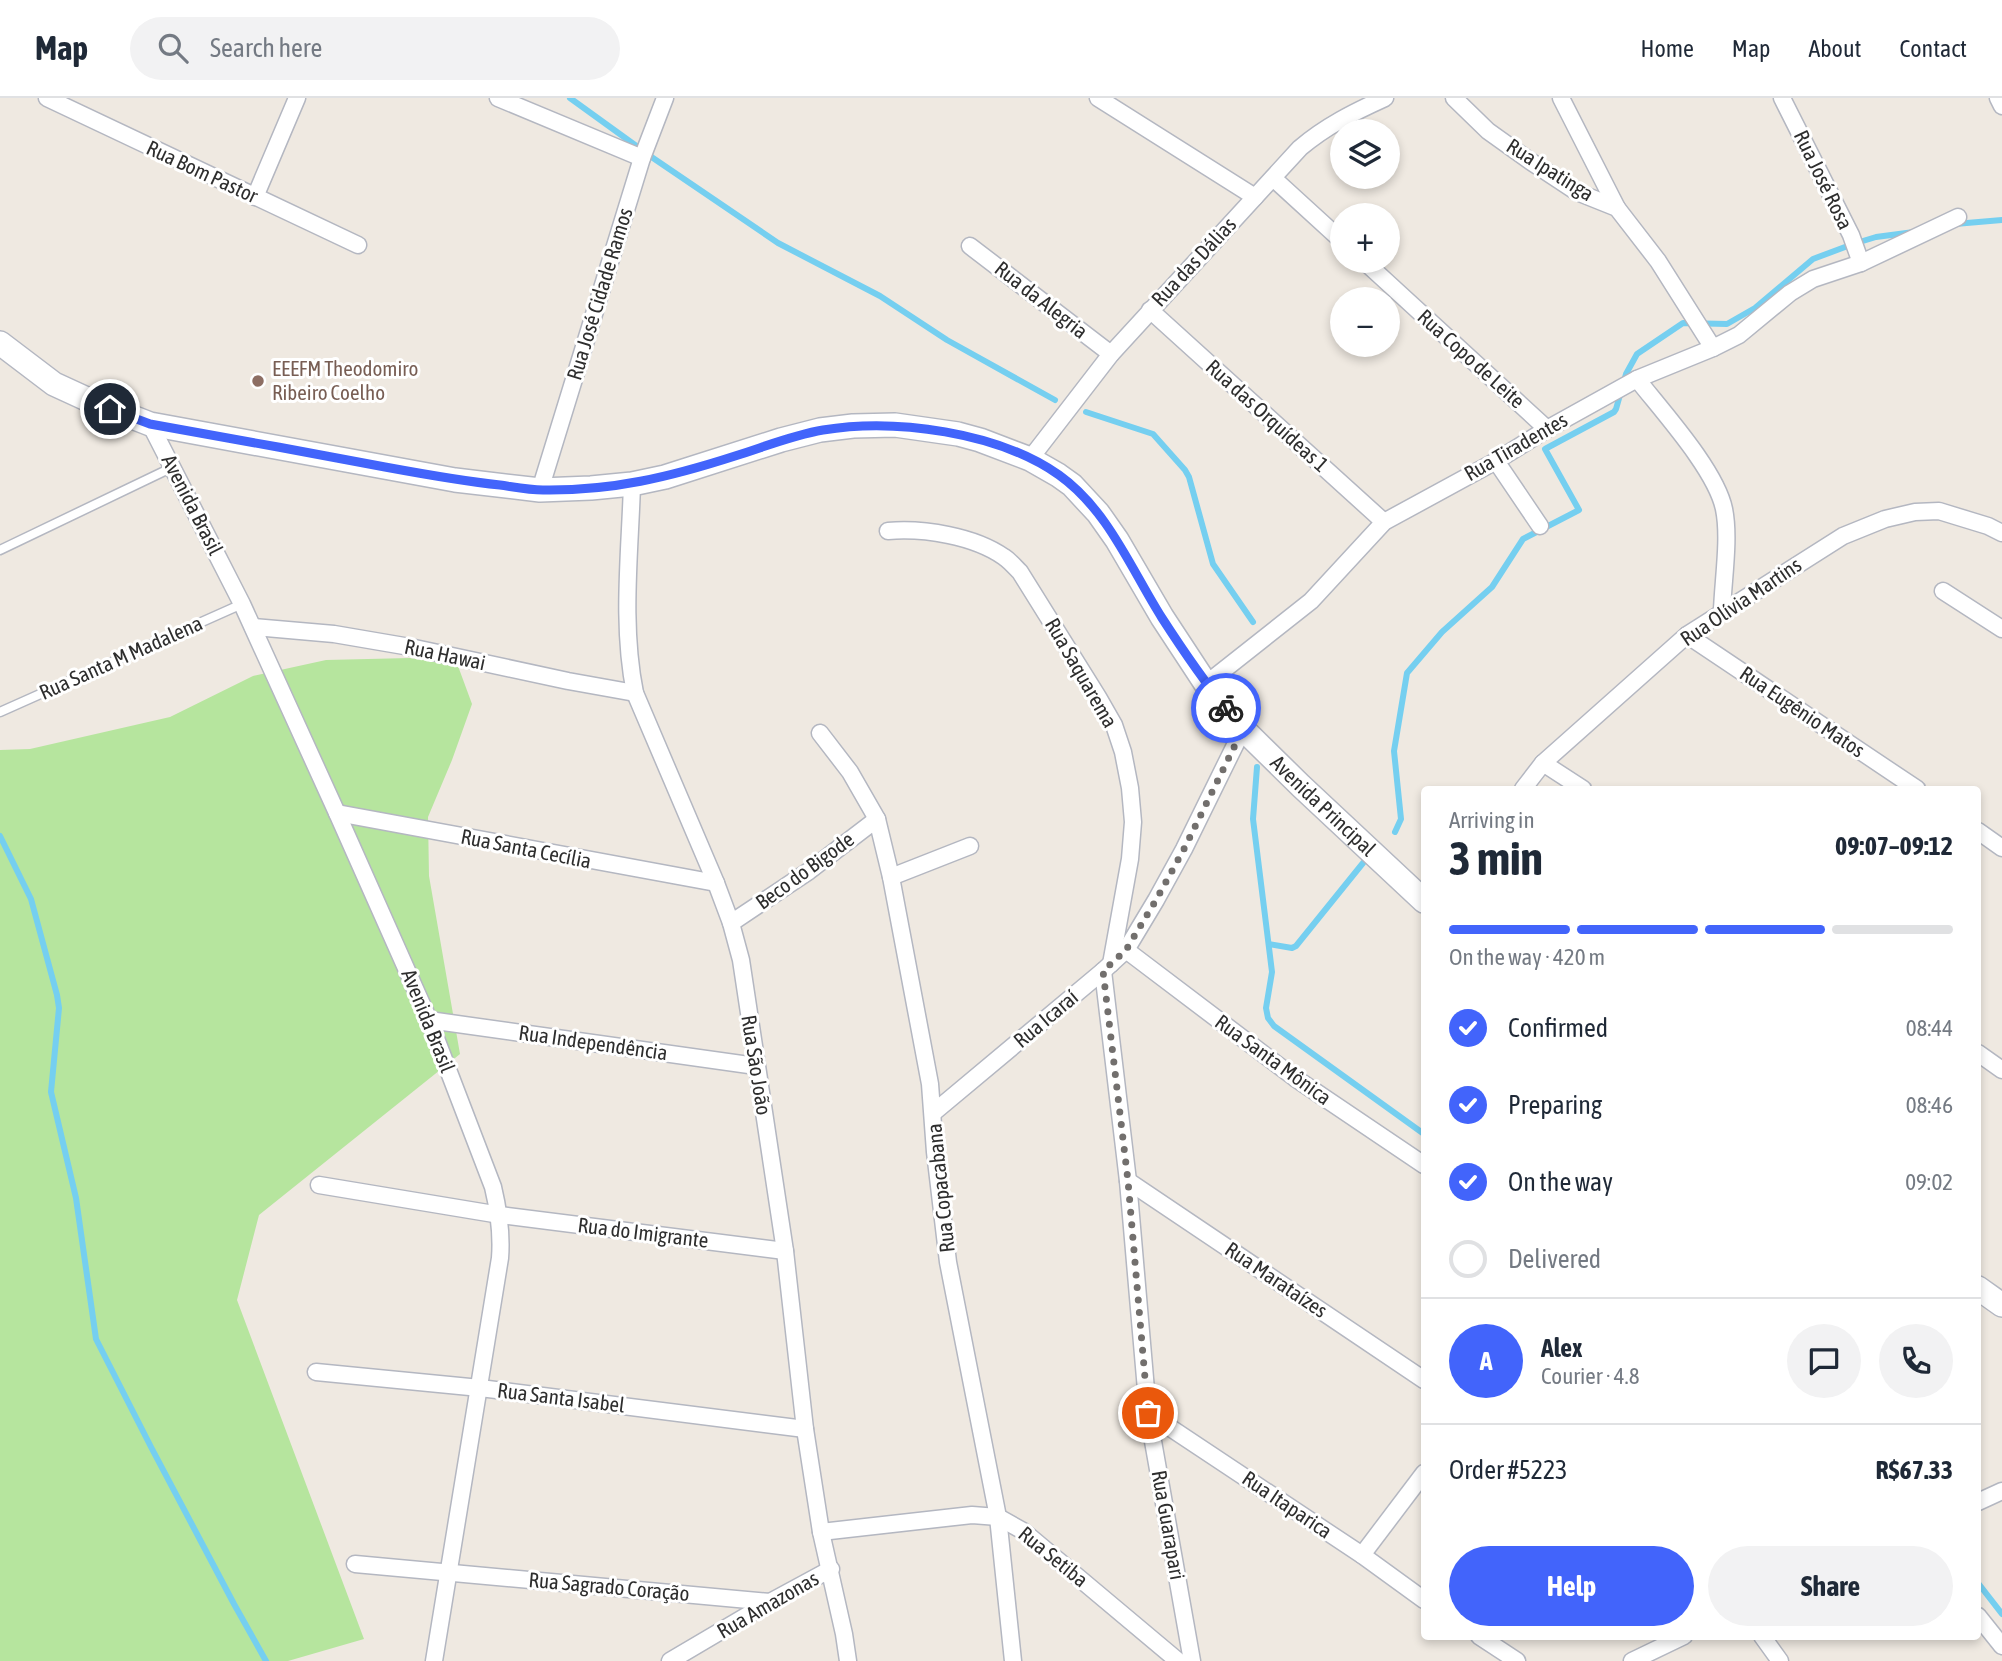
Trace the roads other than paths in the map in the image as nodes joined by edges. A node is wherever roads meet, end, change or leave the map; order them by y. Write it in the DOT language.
graph roads {
  1 [pos="47,98"];
  2 [pos="297,98"];
  3 [pos="498,98"];
  4 [pos="665,98"];
  5 [pos="1098,98"];
  6 [pos="1385,98"];
  7 [pos="1454,98"];
  8 [pos="1561,98"];
  9 [pos="1783,98"];
  10 [pos="1998,98"];
  11 [pos="2002,106"];
  12 [pos="642,158"];
  13 [pos="1273,178"];
  14 [pos="255,197"];
  15 [pos="1255,197"];
  16 [pos="1617,208"];
  17 [pos="1958,217"];
  18 [pos="1330,230"];
  19 [pos="358,246"];
  20 [pos="970,246"];
  21 [pos="1861,263"];
  22 [pos="1377,273"];
  23 [pos="1150,310"];
  24 [pos="0,342"];
  25 [pos="1713,348"];
  26 [pos="1111,354"];
  27 [pos="1637,379"];
  28 [pos="150,424"];
  29 [pos="1547,429"];
  30 [pos="1030,458"];
  31 [pos="1496,461"];
  32 [pos="173,467"];
  33 [pos="632,484"];
  34 [pos="540,491"];
  35 [pos="1384,522"];
  36 [pos="1540,526"];
  37 [pos="888,531"];
  38 [pos="2002,533"];
  39 [pos="0,550"];
  40 [pos="1943,591"];
  41 [pos="242,604"];
  42 [pos="1722,611"];
  43 [pos="253,627"];
  44 [pos="2002,629"];
  45 [pos="1687,635"];
  46 [pos="1206,684"];
  47 [pos="635,693"];
  48 [pos="0,712"];
  49 [pos="1243,729"];
  50 [pos="820,733"];
  51 [pos="1543,763"];
  52 [pos="1525,786"];
  53 [pos="1578,786"];
  54 [pos="1913,786"];
  55 [pos="337,813"];
  56 [pos="877,818"];
  57 [pos="1981,833"];
  58 [pos="970,846"];
  59 [pos="2002,848"];
  60 [pos="891,877"];
  61 [pos="716,883"];
  62 [pos="1421,898"];
  63 [pos="732,923"];
  64 [pos="1126,950"];
  65 [pos="1107,967"];
  66 [pos="429,1020"];
  67 [pos="1981,1055"];
  68 [pos="756,1066"];
  69 [pos="2002,1070"];
  70 [pos="933,1113"];
  71 [pos="1421,1162"];
  72 [pos="1128,1181"];
  73 [pos="319,1185"];
  74 [pos="500,1215"];
  75 [pos="785,1251"];
  76 [pos="1981,1290"];
  77 [pos="2002,1306"];
  78 [pos="316,1372"];
  79 [pos="1421,1378"];
  80 [pos="480,1388"];
  81 [pos="1148,1413"];
  82 [pos="805,1429"];
  83 [pos="1421,1477"];
  84 [pos="2002,1491"];
  85 [pos="1981,1501"];
  86 [pos="998,1517"];
  87 [pos="821,1532"];
  88 [pos="1362,1555"];
  89 [pos="355,1564"];
  90 [pos="831,1569"];
  91 [pos="447,1573"];
  92 [pos="1421,1598"];
  93 [pos="770,1602"];
  94 [pos="1981,1620"];
  95 [pos="1485,1640"];
  96 [pos="1677,1640"];
  97 [pos="1765,1640"];
  98 [pos="700,1644"];
  99 [pos="2002,1646"];
  100 [pos="435,1661"];
  101 [pos="670,1661"];
  102 [pos="702,1661"];
  103 [pos="848,1661"];
  104 [pos="1013,1661"];
  105 [pos="1178,1661"];
  106 [pos="1192,1661"];
  107 [pos="1517,1661"];
  108 [pos="1632,1661"];
  109 [pos="1780,1661"];
  1 -- 14 [label="street, Rua Bom Pastor"];
  2 -- 14 [label="street"];
  3 -- 12 [label="street"];
  4 -- 12 [label="street, Rua José Cidade Ramos"];
  5 -- 15 [label="street"];
  6 -- 13 [label="street, Rua das Dálias"];
  7 -- 16 [label="street, Rua Ipatinga"];
  8 -- 16 [label="street"];
  9 -- 21 [label="street, Rua José Rosa"];
  10 -- 11 [label="street"];
  12 -- 34 [label="street, Rua José Cidade Ramos"];
  13 -- 15 [label="street, Rua das Dálias"];
  13 -- 18 [label="street"];
  14 -- 19 [label="street, Rua Bom Pastor"];
  15 -- 23 [label="street, Rua das Dálias"];
  16 -- 25 [label="street, Rua Ipatinga"];
  17 -- 21 [label="street, Rua Tiradentes"];
  20 -- 26 [label="street, Rua da Alegria"];
  21 -- 25 [label="street, Rua Tiradentes"];
  22 -- 29 [label="street, Rua Copo de Leite"];
  23 -- 26 [label="street, Rua das Dálias"];
  23 -- 35 [label="street, Rua das Orquídeas 1"];
  24 -- 28 [label="street, Avenida Principal"];
  25 -- 27 [label="street, Rua Tiradentes"];
  26 -- 30 [label="street, Rua das Dálias"];
  27 -- 29 [label="street, Rua Tiradentes"];
  27 -- 42 [label="street"];
  28 -- 32 [label="street, Avenida Brasil"];
  28 -- 34 [label="street, Avenida Principal"];
  29 -- 31 [label="street, Rua Tiradentes"];
  30 -- 33 [label="street, Avenida Principal"];
  30 -- 46 [label="street, Avenida Principal"];
  31 -- 35 [label="street, Rua Tiradentes"];
  31 -- 36 [label="street"];
  32 -- 39 [label="lane"];
  32 -- 41 [label="street, Avenida Brasil"];
  33 -- 34 [label="street, Avenida Principal"];
  33 -- 47 [label="street, Rua São João"];
  35 -- 46 [label="street, Rua Tiradentes"];
  37 -- 65 [label="street, Rua Saquarema"];
  38 -- 42 [label="street, Rua Olívia Martins"];
  40 -- 44 [label="street"];
  41 -- 43 [label="street, Avenida Brasil"];
  41 -- 48 [label="lane, Rua Santa M Madalena"];
  42 -- 45 [label="street, Rua Olívia Martins"];
  43 -- 47 [label="street, Rua Hawai"];
  43 -- 55 [label="street, Avenida Brasil"];
  45 -- 51 [label="street, Rua Olívia Martins"];
  45 -- 54 [label="street, Rua Eugênio Matos"];
  46 -- 49 [label="street, Avenida Principal"];
  47 -- 61 [label="street, Rua São João"];
  49 -- 62 [label="street, Avenida Principal"];
  49 -- 64 [label="street, Rua Icaraí"];
  50 -- 56 [label="street, Rua Copacabana"];
  51 -- 52 [label="street, Rua Olívia Martins"];
  51 -- 53 [label="street"];
  55 -- 61 [label="street, Rua Santa Cecília"];
  55 -- 66 [label="street, Avenida Brasil"];
  56 -- 60 [label="street, Rua Copacabana"];
  56 -- 63 [label="street, Beco do Bigode"];
  57 -- 59 [label="street"];
  58 -- 60 [label="street"];
  60 -- 70 [label="street, Rua Copacabana"];
  61 -- 63 [label="street, Rua São João"];
  63 -- 68 [label="street, Rua São João"];
  64 -- 65 [label="street, Rua Icaraí"];
  64 -- 71 [label="street, Rua Santa Mônica"];
  65 -- 70 [label="street, Rua Icaraí"];
  65 -- 72 [label="street, Rua Guarapari"];
  66 -- 68 [label="street, Rua Independência"];
  66 -- 74 [label="street, Avenida Brasil"];
  67 -- 69 [label="street"];
  68 -- 75 [label="street, Rua São João"];
  70 -- 86 [label="street, Rua Copacabana"];
  72 -- 79 [label="street, Rua Marataízes"];
  72 -- 81 [label="street, Rua Guarapari"];
  73 -- 74 [label="street, Rua do Imigrante"];
  74 -- 75 [label="street, Rua do Imigrante"];
  74 -- 80 [label="street, Avenida Brasil"];
  75 -- 82 [label="street, Rua São João"];
  76 -- 77 [label="street"];
  78 -- 80 [label="street, Rua Santa Isabel"];
  80 -- 82 [label="street, Rua Santa Isabel"];
  80 -- 91 [label="street, Avenida Brasil"];
  81 -- 88 [label="street, Rua Itaparica"];
  81 -- 106 [label="street, Rua Guarapari"];
  82 -- 87 [label="street, Rua São João"];
  83 -- 88 [label="street"];
  84 -- 85 [label="street"];
  86 -- 87 [label="street, Rua Setiba"];
  86 -- 104 [label="street, Rua Copacabana"];
  86 -- 105 [label="street, Rua Setiba"];
  87 -- 90 [label="street, Rua São João"];
  88 -- 92 [label="street, Rua Itaparica"];
  89 -- 91 [label="street, Rua Sagrado Coração"];
  90 -- 93 [label="street, Rua Amazonas"];
  90 -- 103 [label="street, Rua São João"];
  91 -- 93 [label="street, Rua Sagrado Coração"];
  91 -- 100 [label="street, Avenida Brasil"];
  93 -- 98 [label="street, Rua Amazonas"];
  94 -- 99 [label="street"];
  95 -- 107 [label="street"];
  96 -- 108 [label="street"];
  97 -- 109 [label="street"];
  98 -- 101 [label="street, Rua Amazonas"];
  98 -- 102 [label="street"];
}
